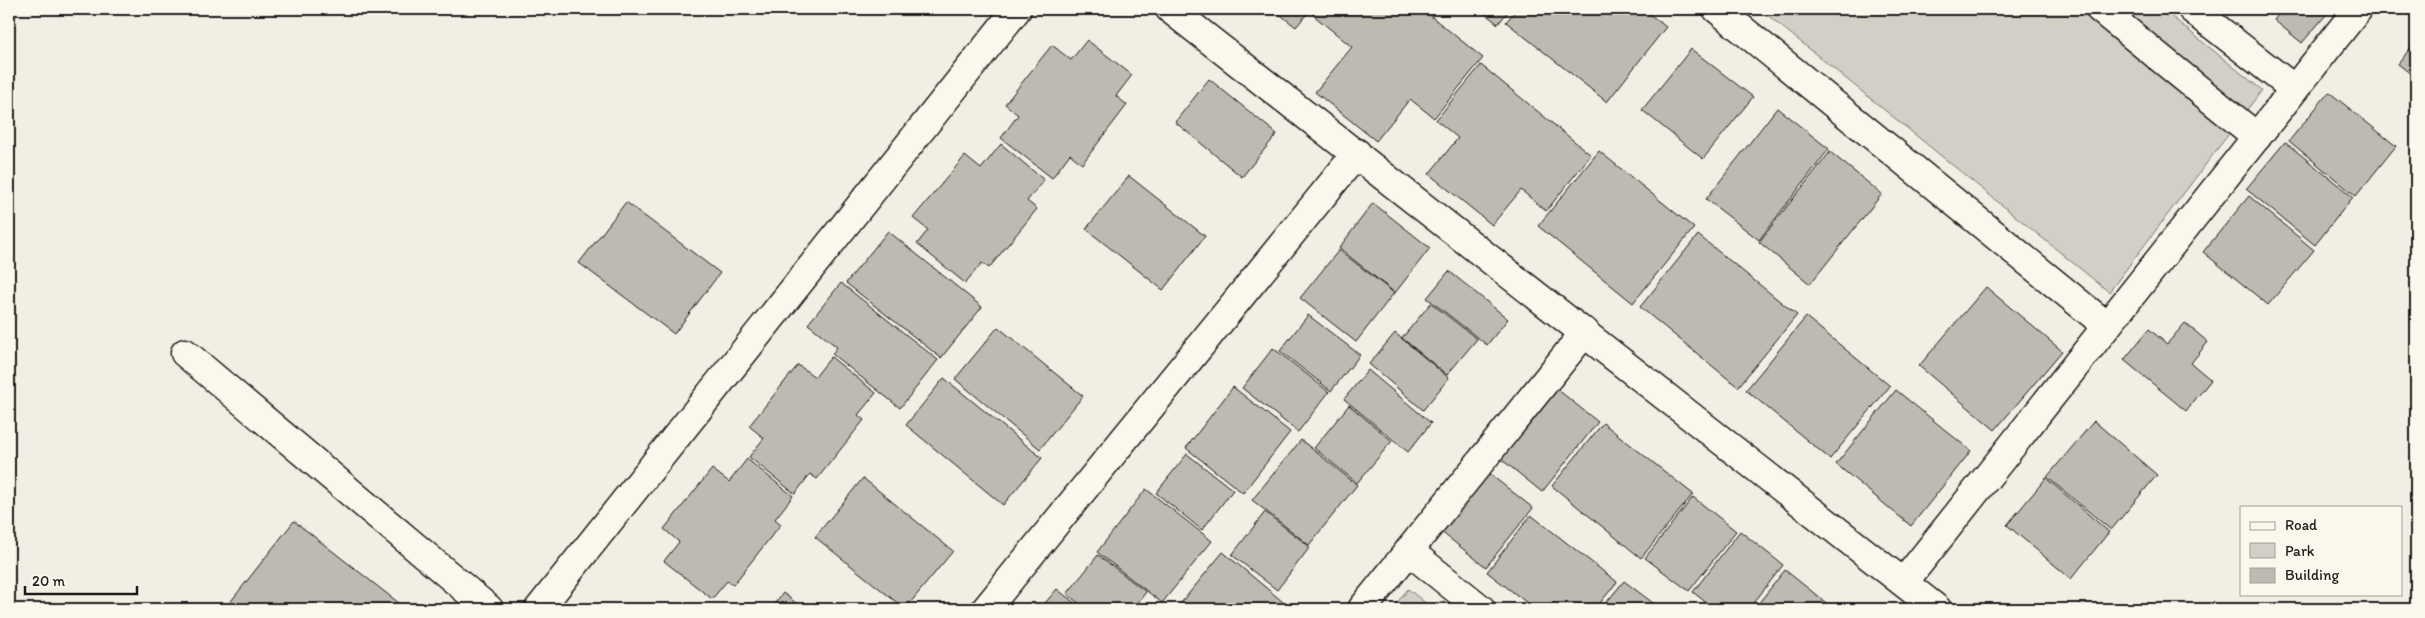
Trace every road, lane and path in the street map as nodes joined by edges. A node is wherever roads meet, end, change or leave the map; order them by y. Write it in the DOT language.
graph roads {
  1 [pos="1017,9"];
  2 [pos="1170,9"];
  3 [pos="1717,9"];
  4 [pos="2100,9"];
  5 [pos="2192,9"];
  6 [pos="2358,9"];
  7 [pos="2294,89"];
  8 [pos="2256,137"];
  9 [pos="1357,153"];
  10 [pos="2107,326"];
  11 [pos="1585,332"];
  12 [pos="185,353"];
  13 [pos="1409,551"];
  14 [pos="1904,582"];
  15 [pos="489,609"];
  16 [pos="539,609"];
  17 [pos="986,609"];
  18 [pos="1362,609"];
  19 [pos="1481,609"];
  20 [pos="1937,609"];
  1 -- 16 [label="street"];
  2 -- 9 [label="street"];
  3 -- 10 [label="street"];
  4 -- 8 [label="street"];
  5 -- 7 [label="street"];
  6 -- 7 [label="street"];
  7 -- 8 [label="street"];
  8 -- 10 [label="street"];
  9 -- 11 [label="street"];
  9 -- 17 [label="street"];
  10 -- 14 [label="street"];
  11 -- 13 [label="street"];
  11 -- 14 [label="street"];
  12 -- 15 [label="street"];
  13 -- 18 [label="street"];
  13 -- 19 [label="street"];
  14 -- 20 [label="street"];
}
